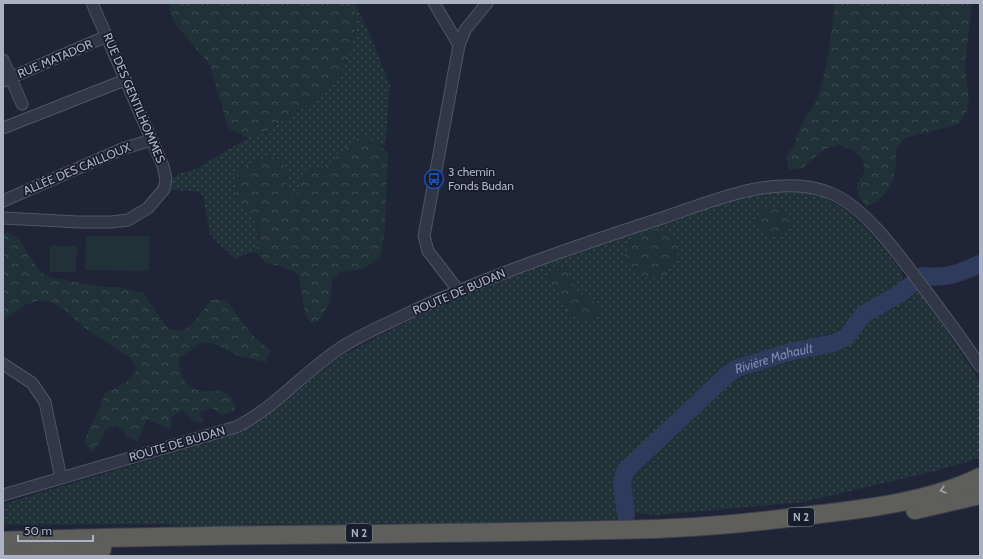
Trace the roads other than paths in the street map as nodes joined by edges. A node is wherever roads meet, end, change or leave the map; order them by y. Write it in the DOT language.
graph roads {
  1 [pos="92,3"];
  2 [pos="434,3"];
  3 [pos="487,3"];
  4 [pos="107,36"];
  5 [pos="459,45"];
  6 [pos="3,60"];
  7 [pos="7,80"];
  8 [pos="125,80"];
  9 [pos="22,104"];
  10 [pos="3,128"];
  11 [pos="151,140"];
  12 [pos="3,201"];
  13 [pos="3,218"];
  14 [pos="458,290"];
  15 [pos="3,364"];
  16 [pos="980,366"];
  17 [pos="980,477"];
  18 [pos="61,478"];
  19 [pos="3,494"];
  20 [pos="980,495"];
  21 [pos="3,531"];
  22 [pos="3,541"];
  23 [pos="102,543"];
  24 [pos="3,556"];
  25 [pos="69,556"];
  1 -- 4 [label="street, RUE DES GENTILHOMMES"];
  2 -- 5 [label="street"];
  3 -- 5 [label="street"];
  4 -- 7 [label="street, RUE MATADOR"];
  4 -- 8 [label="street, RUE DES GENTILHOMMES"];
  5 -- 14 [label="street"];
  6 -- 7 [label="street"];
  7 -- 9 [label="street"];
  8 -- 10 [label="street"];
  8 -- 11 [label="street, RUE DES GENTILHOMMES"];
  11 -- 12 [label="street, ALLÉE DES CAILLOUX"];
  11 -- 13 [label="street, RUE DES GENTILHOMMES"];
  14 -- 16 [label="street, ROUTE DE BUDAN"];
  14 -- 18 [label="street, ROUTE DE BUDAN"];
  15 -- 18 [label="street"];
  17 -- 23 [label="highway, N 2, one-way"];
  18 -- 19 [label="street, ROUTE DE BUDAN"];
  20 -- 23 [label="highway, N 2"];
  21 -- 23 [label="highway"];
  22 -- 23 [label="highway, N 2"];
  23 -- 24 [label="highway, N 2"];
  23 -- 25 [label="highway"];
}
